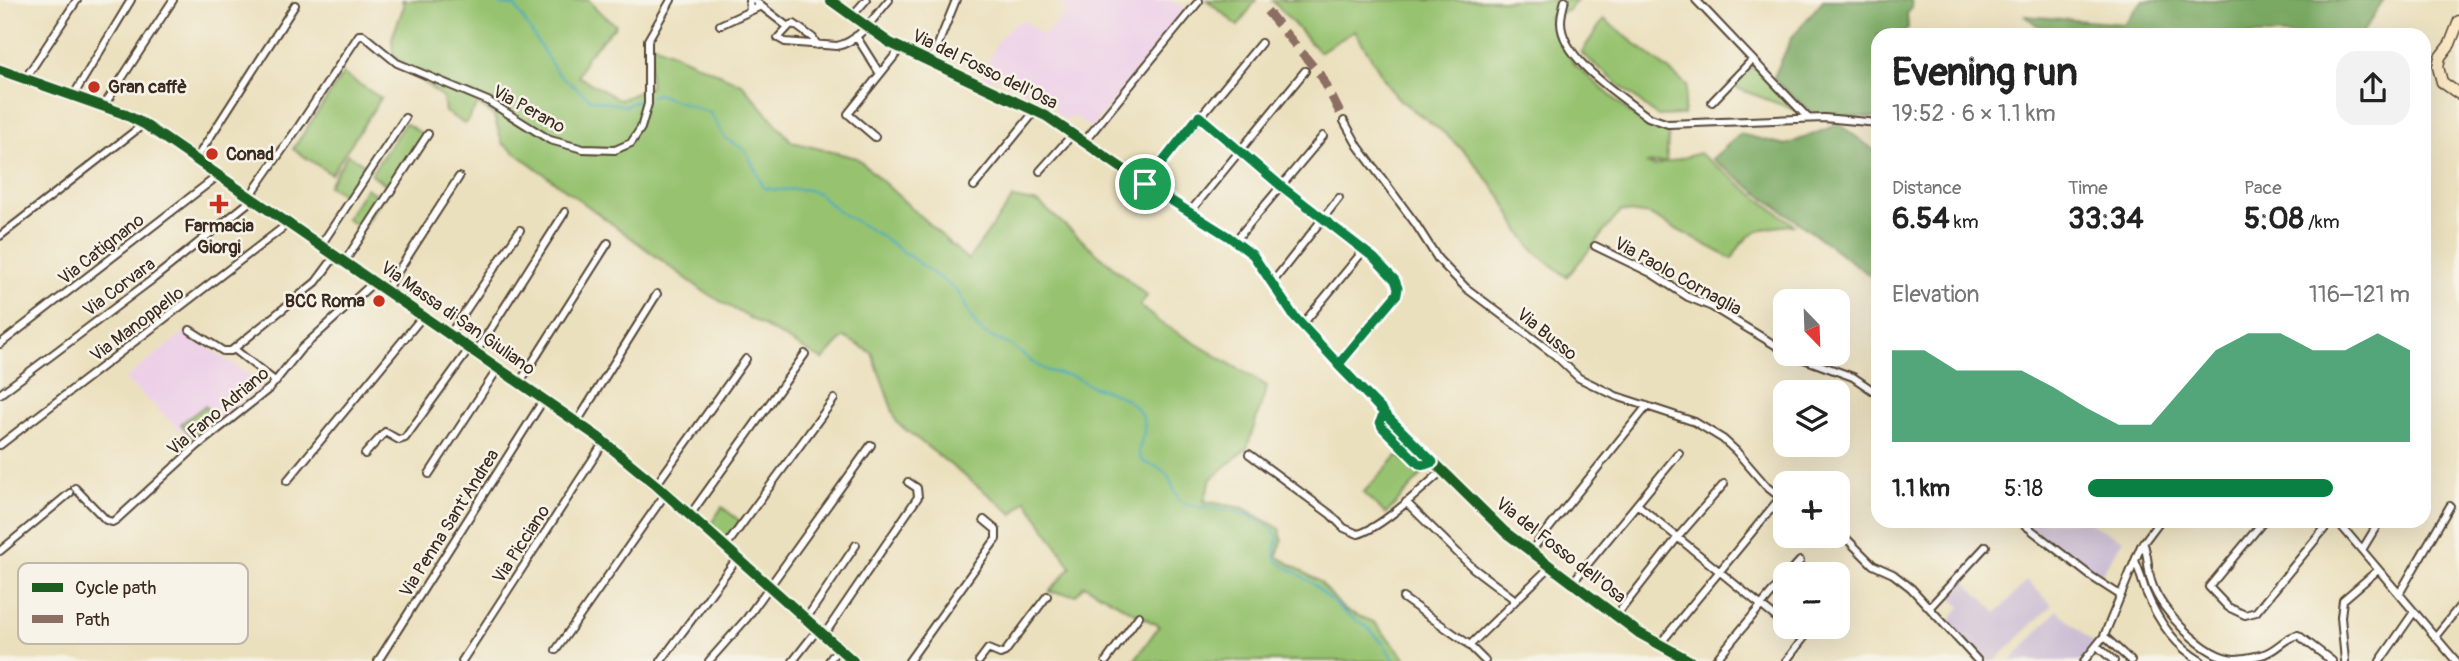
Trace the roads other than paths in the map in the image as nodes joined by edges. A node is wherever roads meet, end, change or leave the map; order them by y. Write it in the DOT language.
graph roads {
  1 [pos="77,0"];
  2 [pos="131,0"];
  3 [pos="173,0"];
  4 [pos="671,0"];
  5 [pos="749,0"];
  6 [pos="754,0"];
  7 [pos="830,0"];
  8 [pos="866,0"];
  9 [pos="889,0"];
  10 [pos="956,0"];
  11 [pos="1565,0"];
  12 [pos="1696,0"];
  13 [pos="1199,1"];
  14 [pos="295,5"];
  15 [pos="761,6"];
  16 [pos="750,11"];
  17 [pos="851,17"];
  18 [pos="2459,21"];
  19 [pos="719,25"];
  20 [pos="788,27"];
  21 [pos="866,27"];
  22 [pos="358,36"];
  23 [pos="856,36"];
  24 [pos="1261,43"];
  25 [pos="817,45"];
  26 [pos="901,48"];
  27 [pos="1752,60"];
  28 [pos="931,62"];
  29 [pos="1305,71"];
  30 [pos="3,74"];
  31 [pos="880,74"];
  32 [pos="25,79"];
  33 [pos="2458,93"];
  34 [pos="73,96"];
  35 [pos="1712,102"];
  36 [pos="103,107"];
  37 [pos="1036,110"];
  38 [pos="1199,116"];
  39 [pos="405,118"];
  40 [pos="1808,118"];
  41 [pos="1344,121"];
  42 [pos="1871,122"];
  43 [pos="144,124"];
  44 [pos="428,134"];
  45 [pos="1073,134"];
  46 [pos="1324,136"];
  47 [pos="875,137"];
  48 [pos="1084,142"];
  49 [pos="1240,151"];
  50 [pos="196,159"];
  51 [pos="1040,171"];
  52 [pos="219,175"];
  53 [pos="459,177"];
  54 [pos="1145,184"];
  55 [pos="974,186"];
  56 [pos="1281,186"];
  57 [pos="252,197"];
  58 [pos="1339,198"];
  59 [pos="565,212"];
  60 [pos="1190,212"];
  61 [pos="1323,218"];
  62 [pos="289,223"];
  63 [pos="520,230"];
  64 [pos="0,236"];
  65 [pos="1235,241"];
  66 [pos="608,243"];
  67 [pos="320,245"];
  68 [pos="1595,246"];
  69 [pos="1364,250"];
  70 [pos="340,258"];
  71 [pos="374,282"];
  72 [pos="1272,283"];
  73 [pos="386,290"];
  74 [pos="657,294"];
  75 [pos="423,316"];
  76 [pos="1302,325"];
  77 [pos="190,330"];
  78 [pos="450,334"];
  79 [pos="0,344"];
  80 [pos="1773,344"];
  81 [pos="234,349"];
  82 [pos="473,350"];
  83 [pos="805,354"];
  84 [pos="746,359"];
  85 [pos="1338,365"];
  86 [pos="1823,366"];
  87 [pos="499,367"];
  88 [pos="276,382"];
  89 [pos="520,383"];
  90 [pos="1871,389"];
  91 [pos="0,394"];
  92 [pos="544,399"];
  93 [pos="834,399"];
  94 [pos="1647,406"];
  95 [pos="577,422"];
  96 [pos="604,442"];
  97 [pos="0,445"];
  98 [pos="871,445"];
  99 [pos="1679,453"];
  100 [pos="365,454"];
  101 [pos="1249,454"];
  102 [pos="1442,471"];
  103 [pos="429,474"];
  104 [pos="287,481"];
  105 [pos="908,482"];
  106 [pos="1724,484"];
  107 [pos="656,485"];
  108 [pos="1773,492"];
  109 [pos="666,493"];
  110 [pos="1406,502"];
  111 [pos="1637,505"];
  112 [pos="2450,506"];
  113 [pos="1773,510"];
  114 [pos="690,515"];
  115 [pos="984,520"];
  116 [pos="2029,528"];
  117 [pos="2154,528"];
  118 [pos="2258,528"];
  119 [pos="2324,528"];
  120 [pos="2343,528"];
  121 [pos="2375,528"];
  122 [pos="1677,538"];
  123 [pos="1850,541"];
  124 [pos="2143,542"];
  125 [pos="856,545"];
  126 [pos="726,546"];
  127 [pos="1986,546"];
  128 [pos="2362,550"];
  129 [pos="0,551"];
  130 [pos="1530,552"];
  131 [pos="738,557"];
  132 [pos="2135,561"];
  133 [pos="1550,566"];
  134 [pos="2378,570"];
  135 [pos="1720,572"];
  136 [pos="1572,583"];
  137 [pos="769,585"];
  138 [pos="1773,591"];
  139 [pos="2399,594"];
  140 [pos="2120,595"];
  141 [pos="1047,596"];
  142 [pos="1403,598"];
  143 [pos="1514,600"];
  144 [pos="1761,605"];
  145 [pos="1930,607"];
  146 [pos="2459,607"];
  147 [pos="2414,612"];
  148 [pos="1773,615"];
  149 [pos="1139,616"];
  150 [pos="1616,616"];
  151 [pos="806,619"];
  152 [pos="821,632"];
  153 [pos="2104,636"];
  154 [pos="2435,637"];
  155 [pos="1803,639"];
  156 [pos="1469,645"];
  157 [pos="1659,645"];
  158 [pos="2097,646"];
  159 [pos="838,648"];
  160 [pos="556,650"];
  161 [pos="378,661"];
  162 [pos="462,661"];
  163 [pos="661,661"];
  164 [pos="709,661"];
  165 [pos="793,661"];
  166 [pos="829,661"];
  167 [pos="853,661"];
  168 [pos="909,661"];
  169 [pos="979,661"];
  170 [pos="1106,661"];
  171 [pos="1485,661"];
  172 [pos="1690,661"];
  173 [pos="1715,661"];
  174 [pos="1786,661"];
  175 [pos="1979,661"];
  176 [pos="2084,661"];
  177 [pos="2114,661"];
  178 [pos="2132,661"];
  179 [pos="2200,661"];
  180 [pos="2332,661"];
  181 [pos="2345,661"];
  182 [pos="2380,661"];
  183 [pos="2456,661"];
  1 -- 32 [label="street"];
  2 -- 34 [label="street"];
  3 -- 36 [label="street"];
  4 -- 22 [label="street, Via Perano"];
  5 -- 16 [label="street"];
  6 -- 15 [label="street"];
  7 -- 17 [label="street, Via del Fosso dell'Osa"];
  8 -- 17 [label="street"];
  9 -- 21 [label="street"];
  10 -- 28 [label="street"];
  11 -- 40 [label="street"];
  12 -- 27 [label="street"];
  13 -- 48 [label="street"];
  14 -- 50 [label="street"];
  15 -- 16 [label="street"];
  15 -- 20 [label="street"];
  16 -- 19 [label="street"];
  17 -- 21 [label="street, Via del Fosso dell'Osa"];
  18 -- 33 [label="street"];
  20 -- 25 [label="street"];
  20 -- 25 [label="street"];
  21 -- 23 [label="street"];
  21 -- 26 [label="street, Via del Fosso dell'Osa"];
  22 -- 57 [label="street, Via Corvara"];
  23 -- 25 [label="street"];
  23 -- 31 [label="street"];
  24 -- 38 [label="street"];
  26 -- 28 [label="street, Via del Fosso dell'Osa"];
  26 -- 31 [label="street, Via del Fosso dell'Osa"];
  27 -- 35 [label="street"];
  27 -- 40 [label="street"];
  28 -- 37 [label="street, Via del Fosso dell'Osa"];
  29 -- 49 [label="street"];
  30 -- 32 [label="street, Via Massa di San Giuliano"];
  31 -- 47 [label="street, Via del Fosso dell'Osa"];
  32 -- 34 [label="street, Via Massa di San Giuliano"];
  34 -- 36 [label="street, Via Massa di San Giuliano"];
  36 -- 43 [label="street, Via Massa di San Giuliano"];
  37 -- 45 [label="street, Via del Fosso dell'Osa"];
  37 -- 55 [label="street"];
  38 -- 49 [label="street"];
  38 -- 54 [label="street"];
  39 -- 67 [label="street"];
  40 -- 42 [label="street"];
  41 -- 94 [label="street, Via Busso"];
  43 -- 50 [label="street, Via Massa di San Giuliano"];
  43 -- 64 [label="street"];
  44 -- 70 [label="street"];
  45 -- 48 [label="street, Via del Fosso dell'Osa"];
  45 -- 51 [label="street"];
  46 -- 56 [label="street"];
  48 -- 54 [label="street, Via del Fosso dell'Osa"];
  49 -- 56 [label="street"];
  49 -- 60 [label="street"];
  50 -- 52 [label="street, Via Massa di San Giuliano"];
  52 -- 57 [label="street, Via Massa di San Giuliano"];
  52 -- 79 [label="street, Via Catignano"];
  53 -- 73 [label="street"];
  54 -- 60 [label="street, Via del Fosso dell'Osa"];
  56 -- 61 [label="street"];
  56 -- 65 [label="street"];
  57 -- 62 [label="street, Via Massa di San Giuliano"];
  57 -- 91 [label="street, Via Corvara"];
  58 -- 61 [label="street"];
  59 -- 82 [label="street"];
  60 -- 65 [label="street, Via del Fosso dell'Osa"];
  61 -- 69 [label="street"];
  61 -- 72 [label="street"];
  62 -- 67 [label="street, Via Massa di San Giuliano"];
  62 -- 97 [label="street, Via Manoppello"];
  63 -- 78 [label="street"];
  65 -- 72 [label="street, Via del Fosso dell'Osa"];
  66 -- 89 [label="street"];
  67 -- 70 [label="street, Via Massa di San Giuliano"];
  68 -- 80 [label="street, Via Paolo Cornaglia"];
  69 -- 76 [label="street"];
  69 -- 85 [label="street"];
  70 -- 71 [label="street, Via Massa di San Giuliano"];
  70 -- 81 [label="street"];
  71 -- 73 [label="street, Via Massa di San Giuliano"];
  71 -- 88 [label="street, Via Fano Adriano"];
  72 -- 76 [label="street, Via del Fosso dell'Osa"];
  73 -- 75 [label="street, Via Massa di San Giuliano"];
  74 -- 95 [label="street"];
  75 -- 78 [label="street, Via Massa di San Giuliano"];
  75 -- 104 [label="street"];
  76 -- 85 [label="street, Via del Fosso dell'Osa"];
  77 -- 81 [label="street"];
  78 -- 82 [label="street, Via Massa di San Giuliano"];
  81 -- 88 [label="street"];
  82 -- 87 [label="street, Via Massa di San Giuliano"];
  82 -- 100 [label="street"];
  83 -- 114 [label="street"];
  84 -- 107 [label="street"];
  85 -- 102 [label="street, Via del Fosso dell'Osa"];
  86 -- 90 [label="street"];
  87 -- 89 [label="street, Via Massa di San Giuliano"];
  87 -- 103 [label="street"];
  88 -- 129 [label="street, Via Fano Adriano"];
  89 -- 92 [label="street, Via Massa di San Giuliano"];
  92 -- 95 [label="street, Via Massa di San Giuliano"];
  92 -- 161 [label="street, Via Penna Sant'Andrea"];
  93 -- 126 [label="street"];
  94 -- 108 [label="street, Via Busso"];
  94 -- 130 [label="street"];
  95 -- 96 [label="street, Via Massa di San Giuliano"];
  96 -- 107 [label="street, Via Massa di San Giuliano"];
  96 -- 162 [label="street, Via Picciano"];
  98 -- 137 [label="street"];
  99 -- 111 [label="street"];
  101 -- 110 [label="street"];
  102 -- 110 [label="street"];
  102 -- 130 [label="street, Via del Fosso dell'Osa"];
  105 -- 152 [label="street"];
  106 -- 122 [label="street"];
  107 -- 109 [label="street, Via Massa di San Giuliano"];
  109 -- 114 [label="street, Via Massa di San Giuliano"];
  109 -- 160 [label="street"];
  110 -- 143 [label="street"];
  111 -- 122 [label="street"];
  111 -- 136 [label="street"];
  112 -- 139 [label="street"];
  113 -- 135 [label="street"];
  114 -- 126 [label="street, Via Massa di San Giuliano"];
  115 -- 168 [label="street"];
  116 -- 140 [label="street"];
  117 -- 124 [label="street"];
  118 -- 119 [label="street"];
  120 -- 128 [label="street"];
  121 -- 128 [label="street"];
  122 -- 135 [label="street"];
  122 -- 150 [label="street"];
  123 -- 145 [label="street"];
  124 -- 132 [label="street"];
  124 -- 180 [label="street"];
  125 -- 151 [label="street"];
  126 -- 131 [label="street, Via Massa di San Giuliano"];
  127 -- 145 [label="street"];
  128 -- 134 [label="street"];
  130 -- 133 [label="street, Via del Fosso dell'Osa"];
  131 -- 137 [label="street, Via Massa di San Giuliano"];
  131 -- 163 [label="street"];
  132 -- 140 [label="street"];
  132 -- 179 [label="street"];
  133 -- 136 [label="street, Via del Fosso dell'Osa"];
  133 -- 143 [label="street"];
  134 -- 139 [label="street"];
  134 -- 181 [label="street"];
  135 -- 144 [label="street"];
  135 -- 157 [label="street"];
  136 -- 150 [label="street, Via del Fosso dell'Osa"];
  137 -- 151 [label="street, Via Massa di San Giuliano"];
  137 -- 164 [label="street"];
  138 -- 144 [label="street"];
  139 -- 147 [label="street"];
  140 -- 153 [label="street"];
  141 -- 169 [label="street"];
  142 -- 156 [label="street"];
  143 -- 156 [label="street"];
  144 -- 148 [label="street"];
  144 -- 173 [label="street"];
  145 -- 175 [label="street"];
  146 -- 154 [label="street"];
  147 -- 154 [label="street"];
  147 -- 182 [label="street"];
  149 -- 170 [label="street"];
  150 -- 157 [label="street, Via del Fosso dell'Osa"];
  151 -- 152 [label="street, Via Massa di San Giuliano"];
  152 -- 159 [label="street, Via Massa di San Giuliano"];
  152 -- 165 [label="street"];
  153 -- 158 [label="street"];
  153 -- 178 [label="street"];
  154 -- 183 [label="street"];
  155 -- 174 [label="street"];
  156 -- 171 [label="street"];
  157 -- 172 [label="street, Via del Fosso dell'Osa"];
  158 -- 176 [label="street"];
  158 -- 177 [label="street"];
  159 -- 166 [label="street"];
  159 -- 167 [label="street, Via Massa di San Giuliano"];
}
